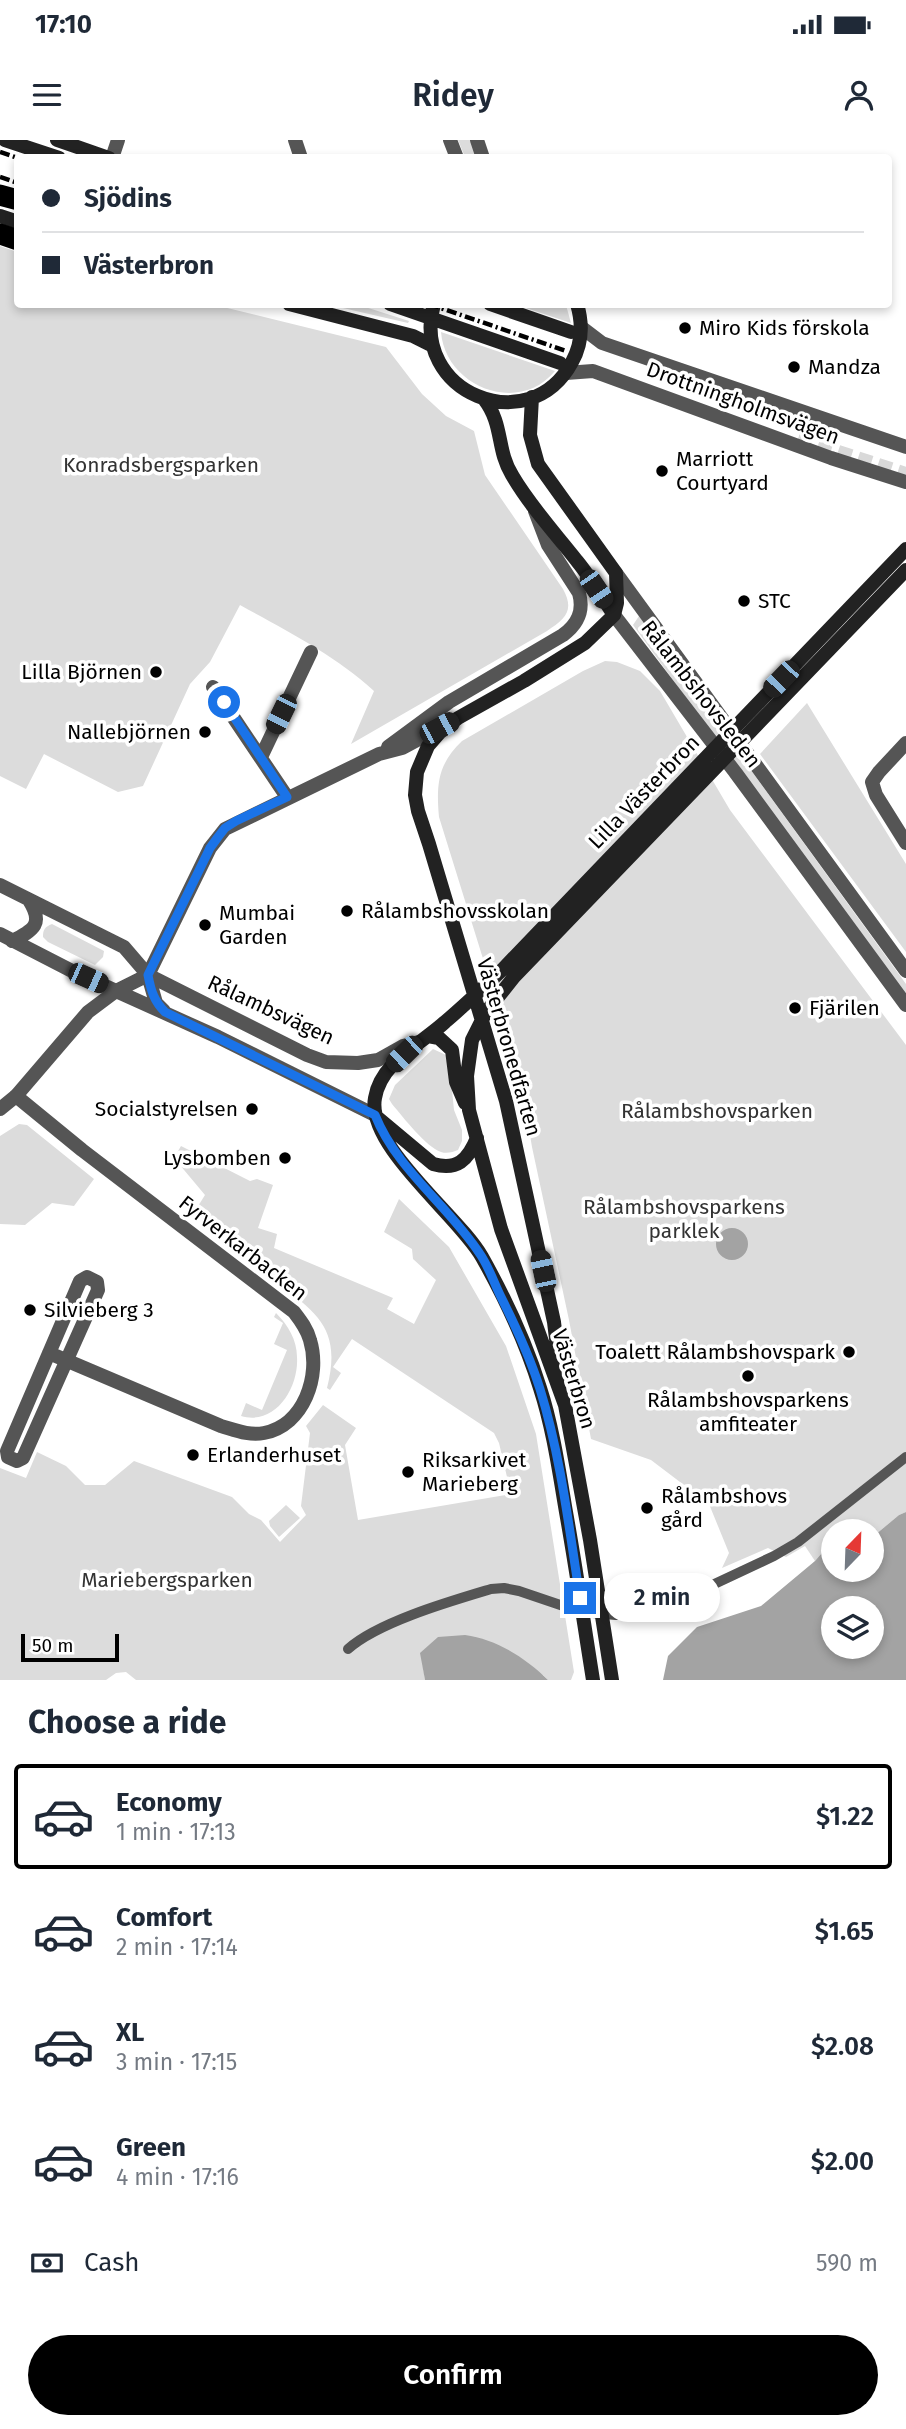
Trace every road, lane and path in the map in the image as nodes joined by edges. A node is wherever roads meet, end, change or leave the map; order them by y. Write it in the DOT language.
graph roads {
  1 [pos="5,140"];
  2 [pos="16,140"];
  3 [pos="57,140"];
  4 [pos="50,154"];
  5 [pos="51,154"];
  6 [pos="99,154"];
  7 [pos="304,308"];
  8 [pos="401,308"];
  9 [pos="433,308"];
  10 [pos="504,308"];
  11 [pos="577,308"];
  12 [pos="576,329"];
  13 [pos="433,346"];
  14 [pos="563,368"];
  15 [pos="532,397"];
  16 [pos="484,399"];
  17 [pos="906,447"];
  18 [pos="906,481"];
  19 [pos="533,505"];
  20 [pos="906,549"];
  21 [pos="906,570"];
  22 [pos="616,573"];
  23 [pos="596,589"];
  24 [pos="614,615"];
  25 [pos="311,652"];
  26 [pos="804,665"];
  27 [pos="214,687"];
  28 [pos="458,718"];
  29 [pos="906,743"];
  30 [pos="379,754"];
  31 [pos="262,755"];
  32 [pos="287,797"];
  33 [pos="906,843"];
  34 [pos="0,885"];
  35 [pos="29,900"];
  36 [pos="6,938"];
  37 [pos="906,971"];
  38 [pos="148,975"];
  39 [pos="116,991"];
  40 [pos="906,1005"];
  41 [pos="165,1012"];
  42 [pos="423,1039"];
  43 [pos="16,1096"];
  44 [pos="0,1109"];
  45 [pos="469,1110"];
  46 [pos="375,1115"];
  47 [pos="477,1138"];
  48 [pos="49,1353"];
  49 [pos="67,1360"];
  50 [pos="565,1405"];
  51 [pos="906,1457"];
  52 [pos="348,1649"];
  53 [pos="593,1680"];
  54 [pos="612,1680"];
  1 -- 4 [label="main road"];
  2 -- 5 [label="main road"];
  3 -- 6 [label="main road"];
  7 -- 13 [label="main road"];
  8 -- 14 [label="main road, Drottningholmsvägen"];
  9 -- 13 [label="main road"];
  10 -- 12 [label="main road, Drottningholmsvägen"];
  11 -- 12 [label="main road"];
  12 -- 14 [label="main road"];
  12 -- 17 [label="street, Drottningholmsvägen"];
  13 -- 16 [label="main road"];
  14 -- 15 [label="main road"];
  14 -- 18 [label="street, Drottningholmsvägen"];
  15 -- 16 [label="main road"];
  15 -- 22 [label="main road, Rålambshovsleden"];
  16 -- 19 [label="main road, Rålambshovsleden"];
  19 -- 23 [label="main road, Rålambshovsleden"];
  19 -- 30 [label="street"];
  20 -- 26 [label="main road, Lilla Västerbron"];
  21 -- 26 [label="main road, Lilla Västerbron"];
  22 -- 23 [label="main road"];
  22 -- 24 [label="main road"];
  22 -- 37 [label="street, Rålambshovsleden"];
  23 -- 24 [label="main road, Rålambshovsleden"];
  24 -- 28 [label="main road, Västerbronedfarten"];
  24 -- 40 [label="street, Rålambshovsleden"];
  25 -- 31 [label="street"];
  26 -- 42 [label="main road, Lilla Västerbron"];
  26 -- 45 [label="main road, Lilla Västerbron"];
  27 -- 31 [label="street"];
  28 -- 30 [label="street"];
  28 -- 50 [label="main road, Västerbronedfarten"];
  29 -- 33 [label="street"];
  30 -- 32 [label="street"];
  31 -- 32 [label="street"];
  32 -- 38 [label="street"];
  34 -- 35 [label="street, Rålambsvägen"];
  35 -- 36 [label="street"];
  35 -- 38 [label="street, Rålambsvägen"];
  36 -- 39 [label="street"];
  38 -- 39 [label="street"];
  38 -- 41 [label="street, Rålambsvägen"];
  38 -- 42 [label="street, Rålambsvägen"];
  39 -- 41 [label="street"];
  39 -- 43 [label="street"];
  41 -- 46 [label="street"];
  42 -- 45 [label="main road"];
  42 -- 46 [label="main road, Lilla Västerbron"];
  43 -- 44 [label="street"];
  43 -- 49 [label="street, Fyrverkarbacken"];
  45 -- 47 [label="main road, Västerbron"];
  46 -- 47 [label="main road"];
  46 -- 53 [label="main road, Västerbron"];
  47 -- 50 [label="main road, Västerbron"];
  48 -- 49 [label="street, Fyrverkarbacken"];
  48 -- 49 [label="street"];
  48 -- 49 [label="street"];
  50 -- 54 [label="main road, Västerbron"];
  51 -- 52 [label="street"];
}
